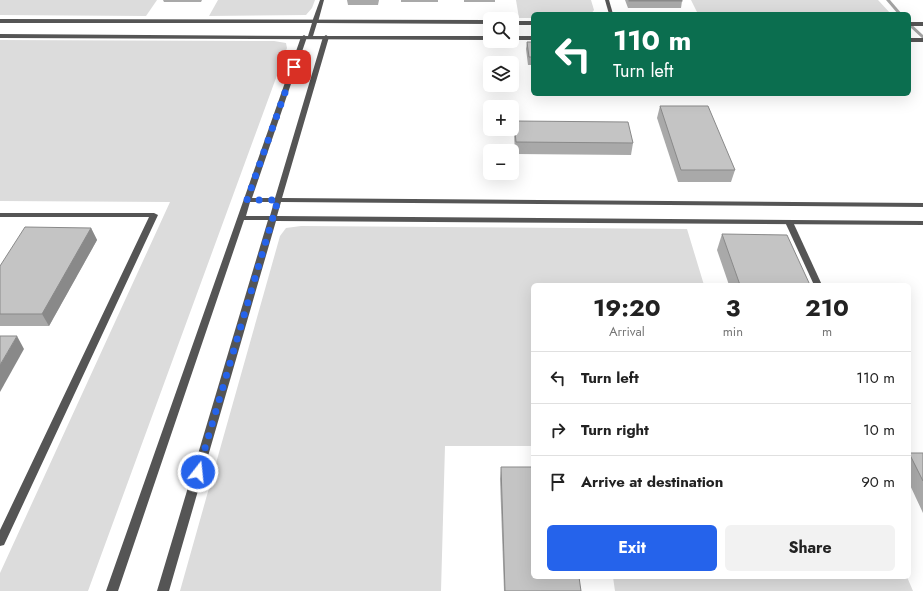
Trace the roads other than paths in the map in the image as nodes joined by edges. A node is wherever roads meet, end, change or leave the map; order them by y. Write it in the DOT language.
graph roads {
  1 [pos="322,0"];
  2 [pos="607,0"];
  3 [pos="610,12"];
  4 [pos="0,20"];
  5 [pos="315,22"];
  6 [pos="483,22"];
  7 [pos="519,23"];
  8 [pos="531,23"];
  9 [pos="911,24"];
  10 [pos="923,24"];
  11 [pos="0,36"];
  12 [pos="307,37"];
  13 [pos="326,37"];
  14 [pos="483,38"];
  15 [pos="519,38"];
  16 [pos="531,38"];
  17 [pos="247,200"];
  18 [pos="278,200"];
  19 [pos="923,205"];
  20 [pos="0,215"];
  21 [pos="241,218"];
  22 [pos="272,218"];
  23 [pos="789,222"];
  24 [pos="923,223"];
  25 [pos="817,283"];
  26 [pos="0,541"];
  27 [pos="112,591"];
  28 [pos="163,591"];
  1 -- 5 [label="street"];
  2 -- 3 [label="street"];
  4 -- 5 [label="street"];
  5 -- 6 [label="street"];
  5 -- 12 [label="street"];
  7 -- 8 [label="street"];
  9 -- 10 [label="street"];
  11 -- 12 [label="street"];
  12 -- 13 [label="street"];
  12 -- 17 [label="street"];
  13 -- 14 [label="street"];
  13 -- 18 [label="street"];
  15 -- 16 [label="street"];
  17 -- 18 [label="street"];
  17 -- 21 [label="street"];
  18 -- 19 [label="street"];
  18 -- 22 [label="street"];
  20 -- 26 [label="street"];
  21 -- 22 [label="street"];
  21 -- 27 [label="street"];
  22 -- 23 [label="street"];
  22 -- 28 [label="street"];
  23 -- 24 [label="street"];
  23 -- 25 [label="street"];
}
